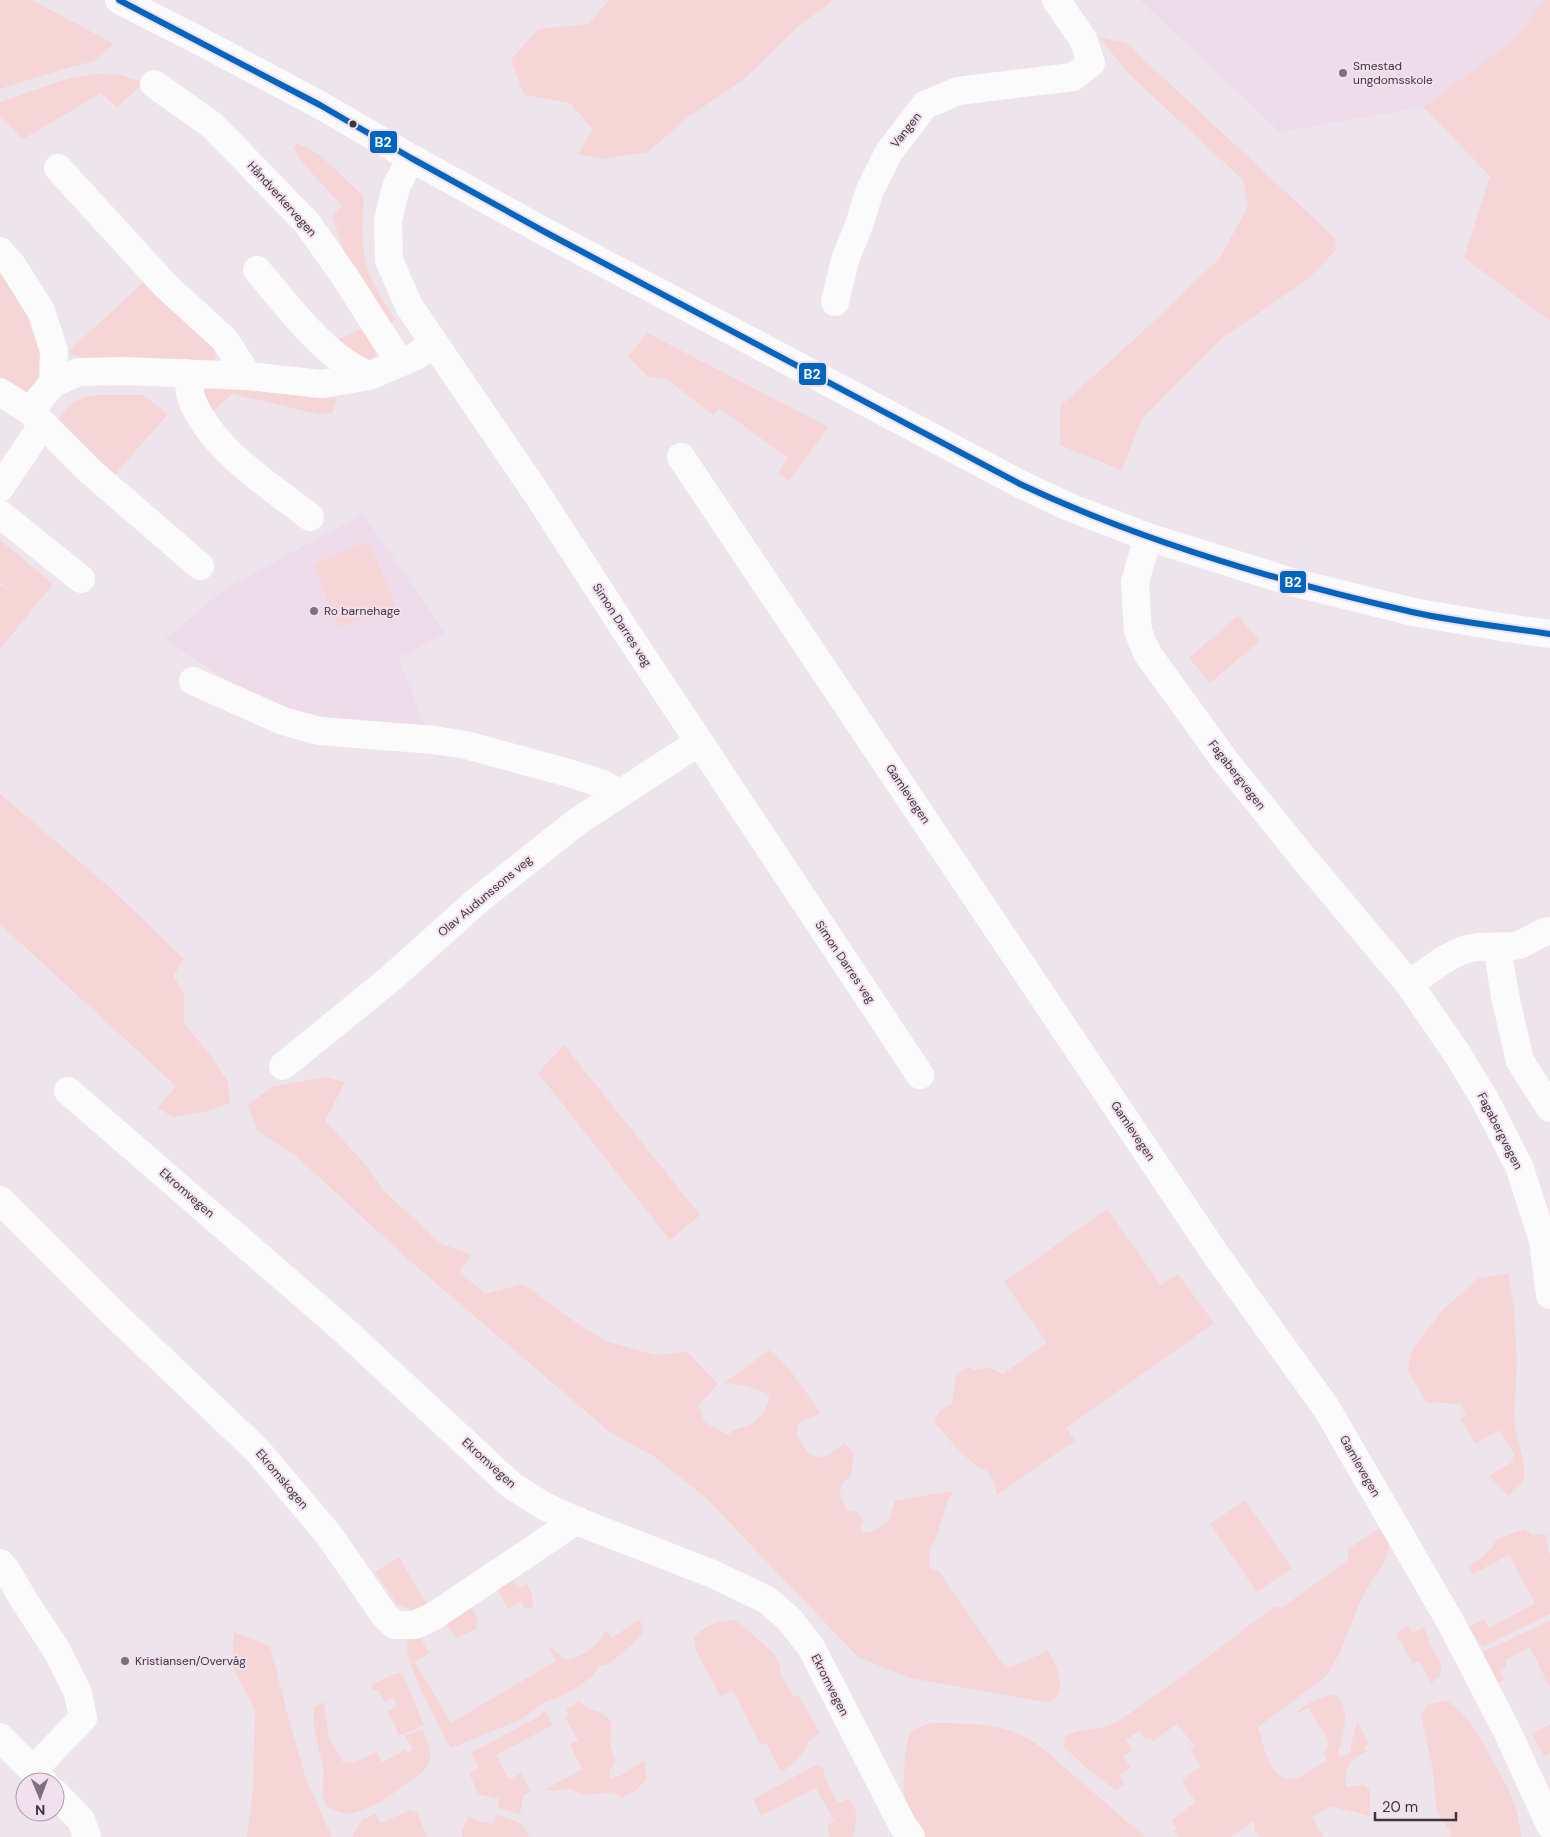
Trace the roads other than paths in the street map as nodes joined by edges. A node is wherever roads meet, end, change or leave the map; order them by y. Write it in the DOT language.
graph roads {
  1 [pos="119,0"];
  2 [pos="1056,0"];
  3 [pos="154,84"];
  4 [pos="411,158"];
  5 [pos="58,168"];
  6 [pos="0,251"];
  7 [pos="257,270"];
  8 [pos="835,302"];
  9 [pos="434,343"];
  10 [pos="400,363"];
  11 [pos="187,374"];
  12 [pos="248,376"];
  13 [pos="369,376"];
  14 [pos="53,383"];
  15 [pos="0,392"];
  16 [pos="37,418"];
  17 [pos="681,457"];
  18 [pos="0,488"];
  19 [pos="0,514"];
  20 [pos="310,517"];
  21 [pos="1148,537"];
  22 [pos="200,566"];
  23 [pos="81,579"];
  24 [pos="1550,634"];
  25 [pos="193,681"];
  26 [pos="699,742"];
  27 [pos="620,794"];
  28 [pos="1550,931"];
  29 [pos="1497,946"];
  30 [pos="1409,984"];
  31 [pos="283,1066"];
  32 [pos="920,1075"];
  33 [pos="1542,1084"];
  34 [pos="68,1091"];
  35 [pos="1550,1108"];
  36 [pos="0,1200"];
  37 [pos="1550,1295"];
  38 [pos="577,1520"];
  39 [pos="0,1563"];
  40 [pos="9,1596"];
  41 [pos="0,1737"];
  42 [pos="34,1772"];
  43 [pos="41,1772"];
  44 [pos="65,1804"];
  45 [pos="1550,1825"];
  46 [pos="87,1837"];
  47 [pos="911,1837"];
  1 -- 4 [label="street"];
  2 -- 8 [label="street, Vangen"];
  3 -- 10 [label="street, Håndverkervegen"];
  4 -- 9 [label="street, Simon Darres veg"];
  4 -- 21 [label="street"];
  5 -- 12 [label="street"];
  6 -- 14 [label="street"];
  7 -- 13 [label="street"];
  9 -- 10 [label="street"];
  9 -- 26 [label="street, Simon Darres veg"];
  10 -- 13 [label="street"];
  11 -- 12 [label="street"];
  11 -- 14 [label="street"];
  11 -- 20 [label="street"];
  12 -- 13 [label="street"];
  14 -- 16 [label="street"];
  15 -- 16 [label="street"];
  16 -- 18 [label="street"];
  16 -- 22 [label="street"];
  17 -- 45 [label="street, Gamlevegen"];
  19 -- 23 [label="street"];
  21 -- 24 [label="street"];
  21 -- 30 [label="street, Fagabergvegen"];
  25 -- 27 [label="street"];
  26 -- 27 [label="street, Olav Audunssons veg"];
  26 -- 32 [label="street, Simon Darres veg"];
  27 -- 31 [label="street, Olav Audunssons veg"];
  28 -- 29 [label="street"];
  29 -- 30 [label="street"];
  29 -- 33 [label="street"];
  30 -- 37 [label="street, Fagabergvegen"];
  33 -- 35 [label="street"];
  34 -- 38 [label="street, Ekromvegen"];
  36 -- 38 [label="street, Ekromskogen"];
  38 -- 47 [label="street, Ekromvegen"];
  39 -- 40 [label="street"];
  40 -- 43 [label="street"];
  41 -- 42 [label="street"];
  44 -- 46 [label="street"];
}
